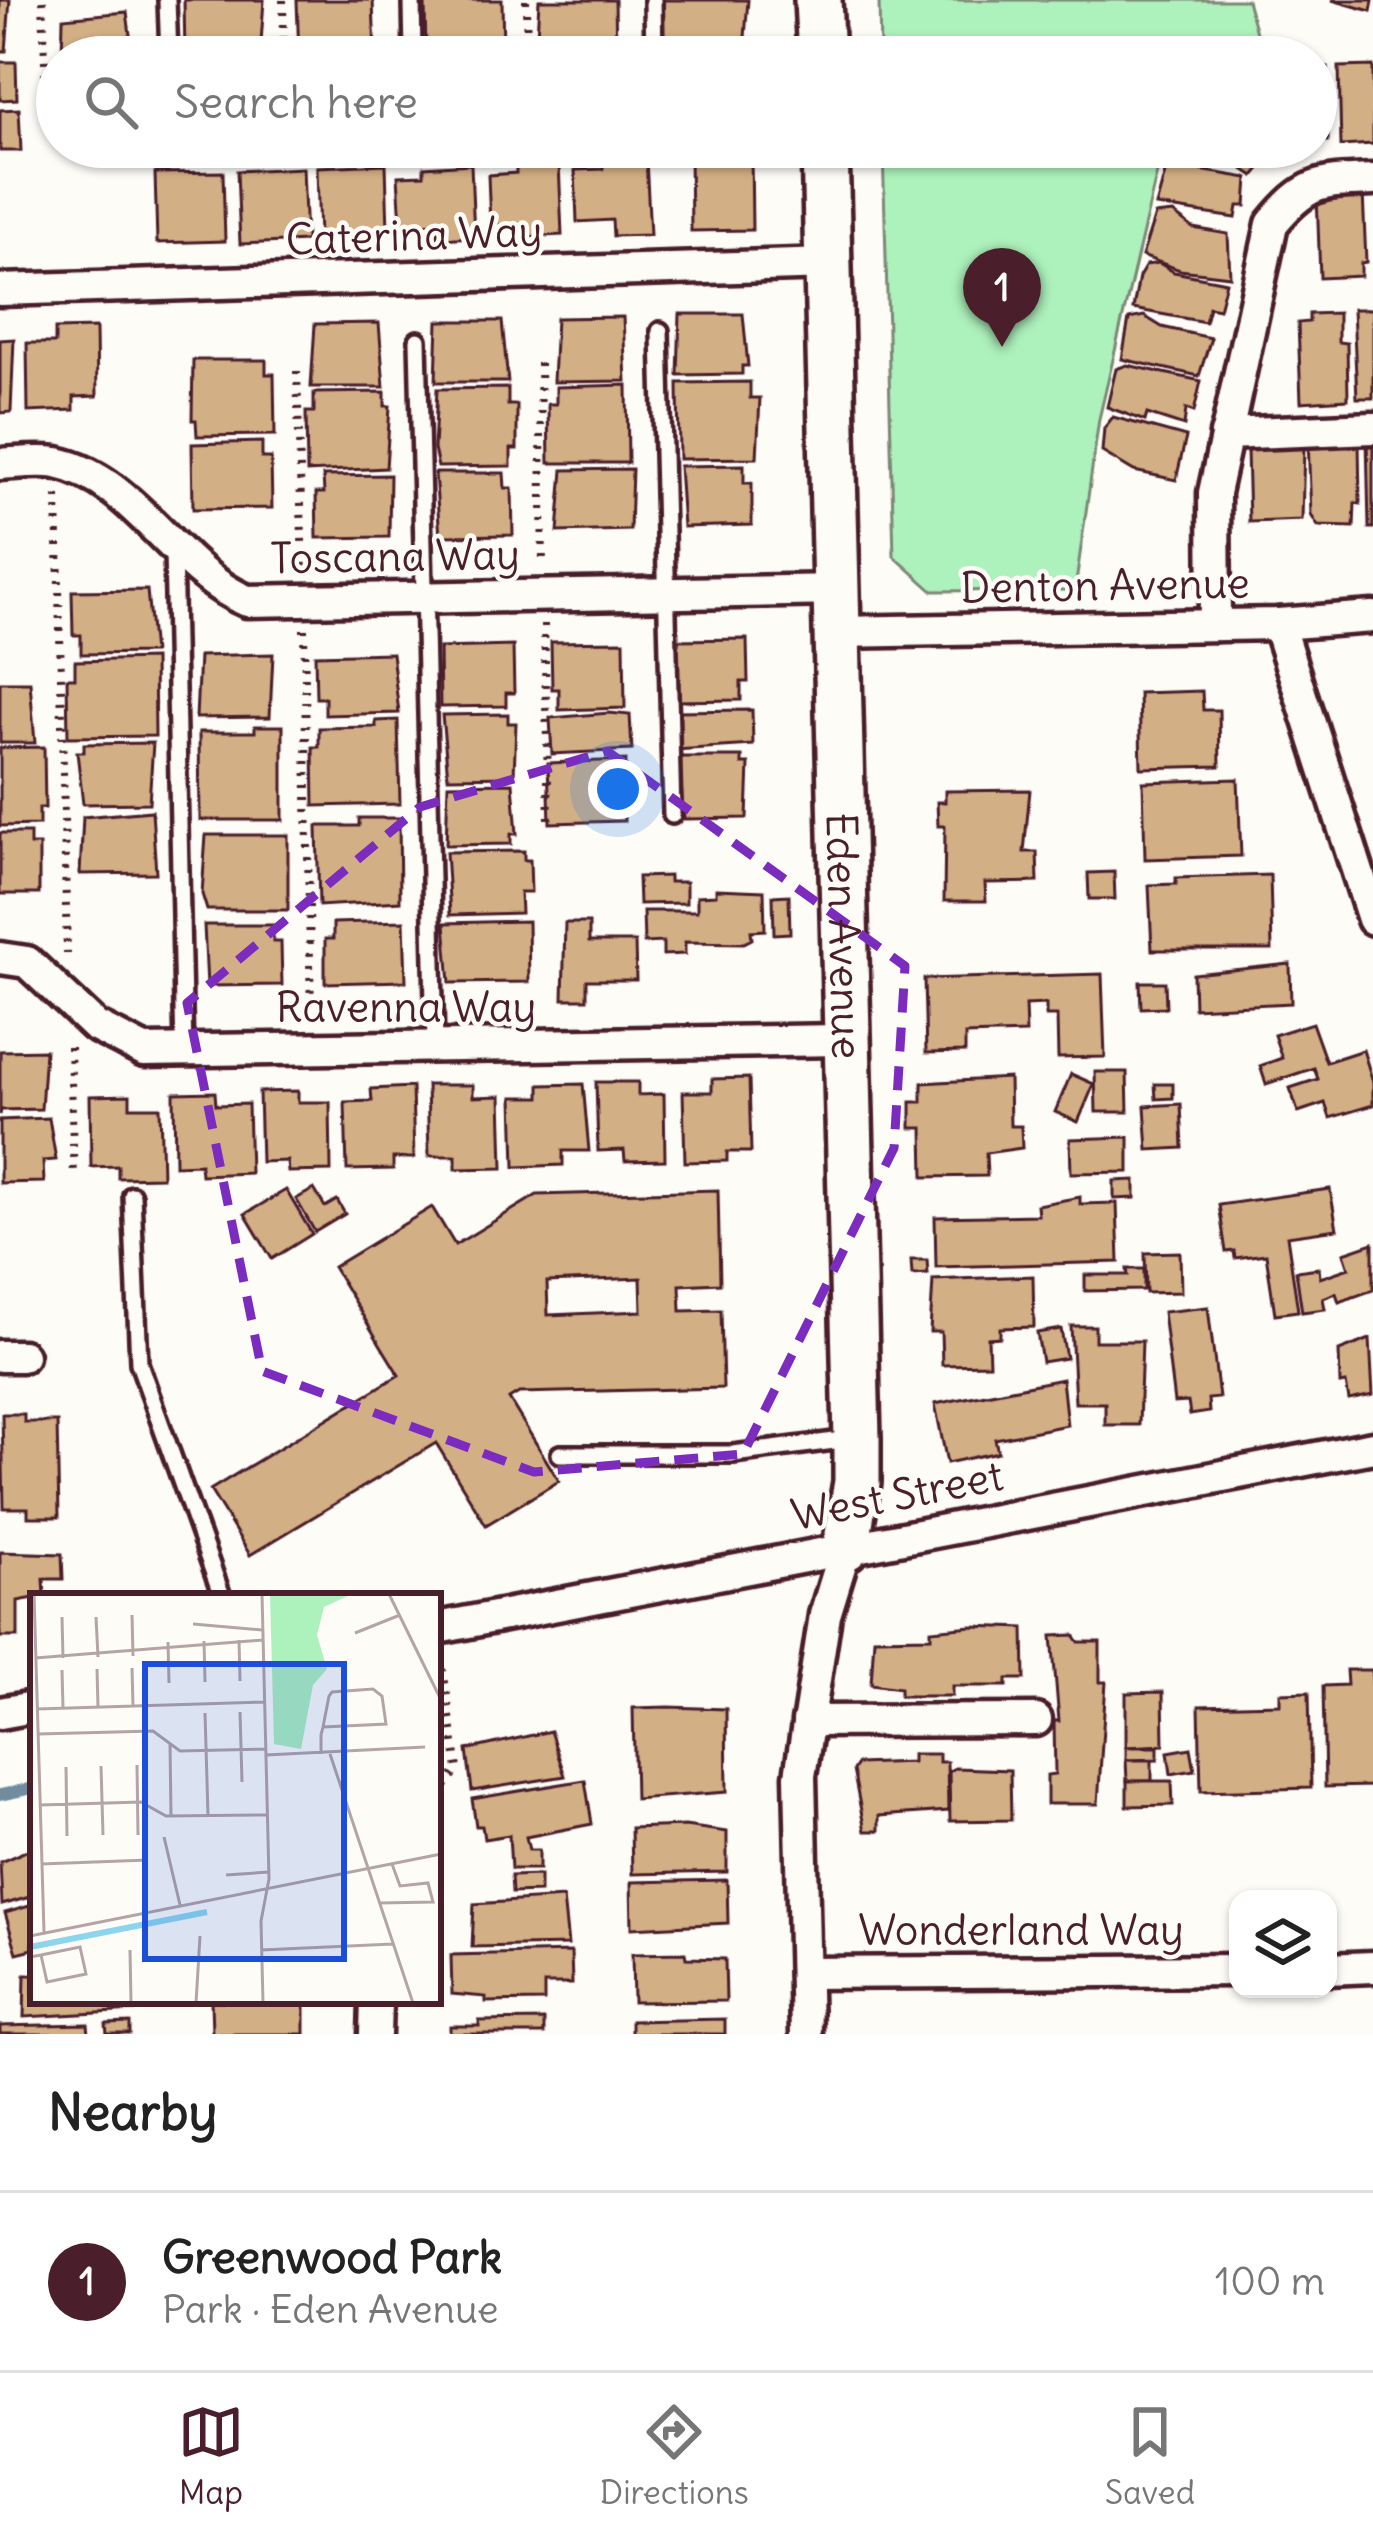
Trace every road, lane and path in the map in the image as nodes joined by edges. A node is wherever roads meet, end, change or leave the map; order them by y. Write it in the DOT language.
graph roads {
  1 [pos="43,0"];
  2 [pos="167,0"];
  3 [pos="283,0"];
  4 [pos="412,0"];
  5 [pos="526,0"];
  6 [pos="653,0"];
  7 [pos="818,0"];
  8 [pos="44,36"];
  9 [pos="168,36"];
  10 [pos="284,36"];
  11 [pos="413,36"];
  12 [pos="527,36"];
  13 [pos="654,36"];
  14 [pos="820,36"];
  15 [pos="826,168"];
  16 [pos="1373,180"];
  17 [pos="830,264"];
  18 [pos="0,290"];
  19 [pos="660,331"];
  20 [pos="418,340"];
  21 [pos="297,371"];
  22 [pos="1373,428"];
  23 [pos="1226,434"];
  24 [pos="55,463"];
  25 [pos="0,464"];
  26 [pos="173,548"];
  27 [pos="668,591"];
  28 [pos="424,598"];
  29 [pos="304,601"];
  30 [pos="838,611"];
  31 [pos="1373,617"];
  32 [pos="1278,624"];
  33 [pos="1215,626"];
  34 [pos="672,815"];
  35 [pos="1373,919"];
  36 [pos="0,958"];
  37 [pos="68,1000"];
  38 [pos="843,1040"];
  39 [pos="435,1045"];
  40 [pos="312,1048"];
  41 [pos="184,1053"];
  42 [pos="74,1178"];
  43 [pos="132,1196"];
  44 [pos="857,1438"];
  45 [pos="1373,1447"];
  46 [pos="560,1454"];
  47 [pos="846,1547"];
  48 [pos="221,1593"];
  49 [pos="441,1632"];
  50 [pos="441,1653"];
  51 [pos="30,1708"];
  52 [pos="0,1713"];
  53 [pos="1036,1720"];
  54 [pos="808,1721"];
  55 [pos="441,1792"];
  56 [pos="1373,1967"];
  57 [pos="1337,1969"];
  58 [pos="1229,1970"];
  59 [pos="805,1973"];
  60 [pos="376,2004"];
  61 [pos="375,2034"];
  62 [pos="806,2034"];
  1 -- 8 [label="path"];
  2 -- 9 [label="lane"];
  3 -- 10 [label="path"];
  4 -- 11 [label="lane"];
  5 -- 12 [label="path"];
  6 -- 13 [label="lane"];
  7 -- 14 [label="street"];
  15 -- 17 [label="street, Eden Avenue"];
  16 -- 23 [label="street"];
  17 -- 18 [label="street, Caterina Way"];
  17 -- 30 [label="street, Eden Avenue"];
  19 -- 27 [label="lane"];
  20 -- 28 [label="lane"];
  21 -- 29 [label="path"];
  22 -- 23 [label="street"];
  23 -- 33 [label="street"];
  24 -- 25 [label="street, Toscana Way"];
  24 -- 26 [label="street, Toscana Way"];
  24 -- 37 [label="path"];
  26 -- 29 [label="street, Toscana Way"];
  26 -- 41 [label="lane"];
  27 -- 28 [label="street, Toscana Way"];
  27 -- 30 [label="street, Toscana Way"];
  27 -- 34 [label="lane"];
  28 -- 29 [label="street, Toscana Way"];
  28 -- 39 [label="lane"];
  29 -- 40 [label="path"];
  30 -- 33 [label="street, Denton Avenue"];
  30 -- 38 [label="street, Eden Avenue"];
  31 -- 32 [label="street, Denton Avenue"];
  32 -- 33 [label="street, Denton Avenue"];
  32 -- 35 [label="street"];
  36 -- 37 [label="street, Ravenna Way"];
  37 -- 41 [label="street, Ravenna Way"];
  37 -- 42 [label="path"];
  38 -- 39 [label="street, Ravenna Way"];
  38 -- 44 [label="street, Eden Avenue"];
  39 -- 40 [label="street, Ravenna Way"];
  40 -- 41 [label="street, Ravenna Way"];
  43 -- 48 [label="lane"];
  44 -- 46 [label="lane"];
  44 -- 47 [label="street, Eden Avenue"];
  45 -- 47 [label="street, West Street"];
  47 -- 49 [label="street, West Street"];
  47 -- 54 [label="street, Eden Avenue"];
  50 -- 55 [label="path"];
  51 -- 52 [label="street"];
  53 -- 54 [label="street"];
  54 -- 59 [label="street, Eden Avenue"];
  56 -- 57 [label="street"];
  58 -- 59 [label="street, Wonderland Way"];
  59 -- 62 [label="street, Eden Avenue"];
  60 -- 61 [label="street"];
}
